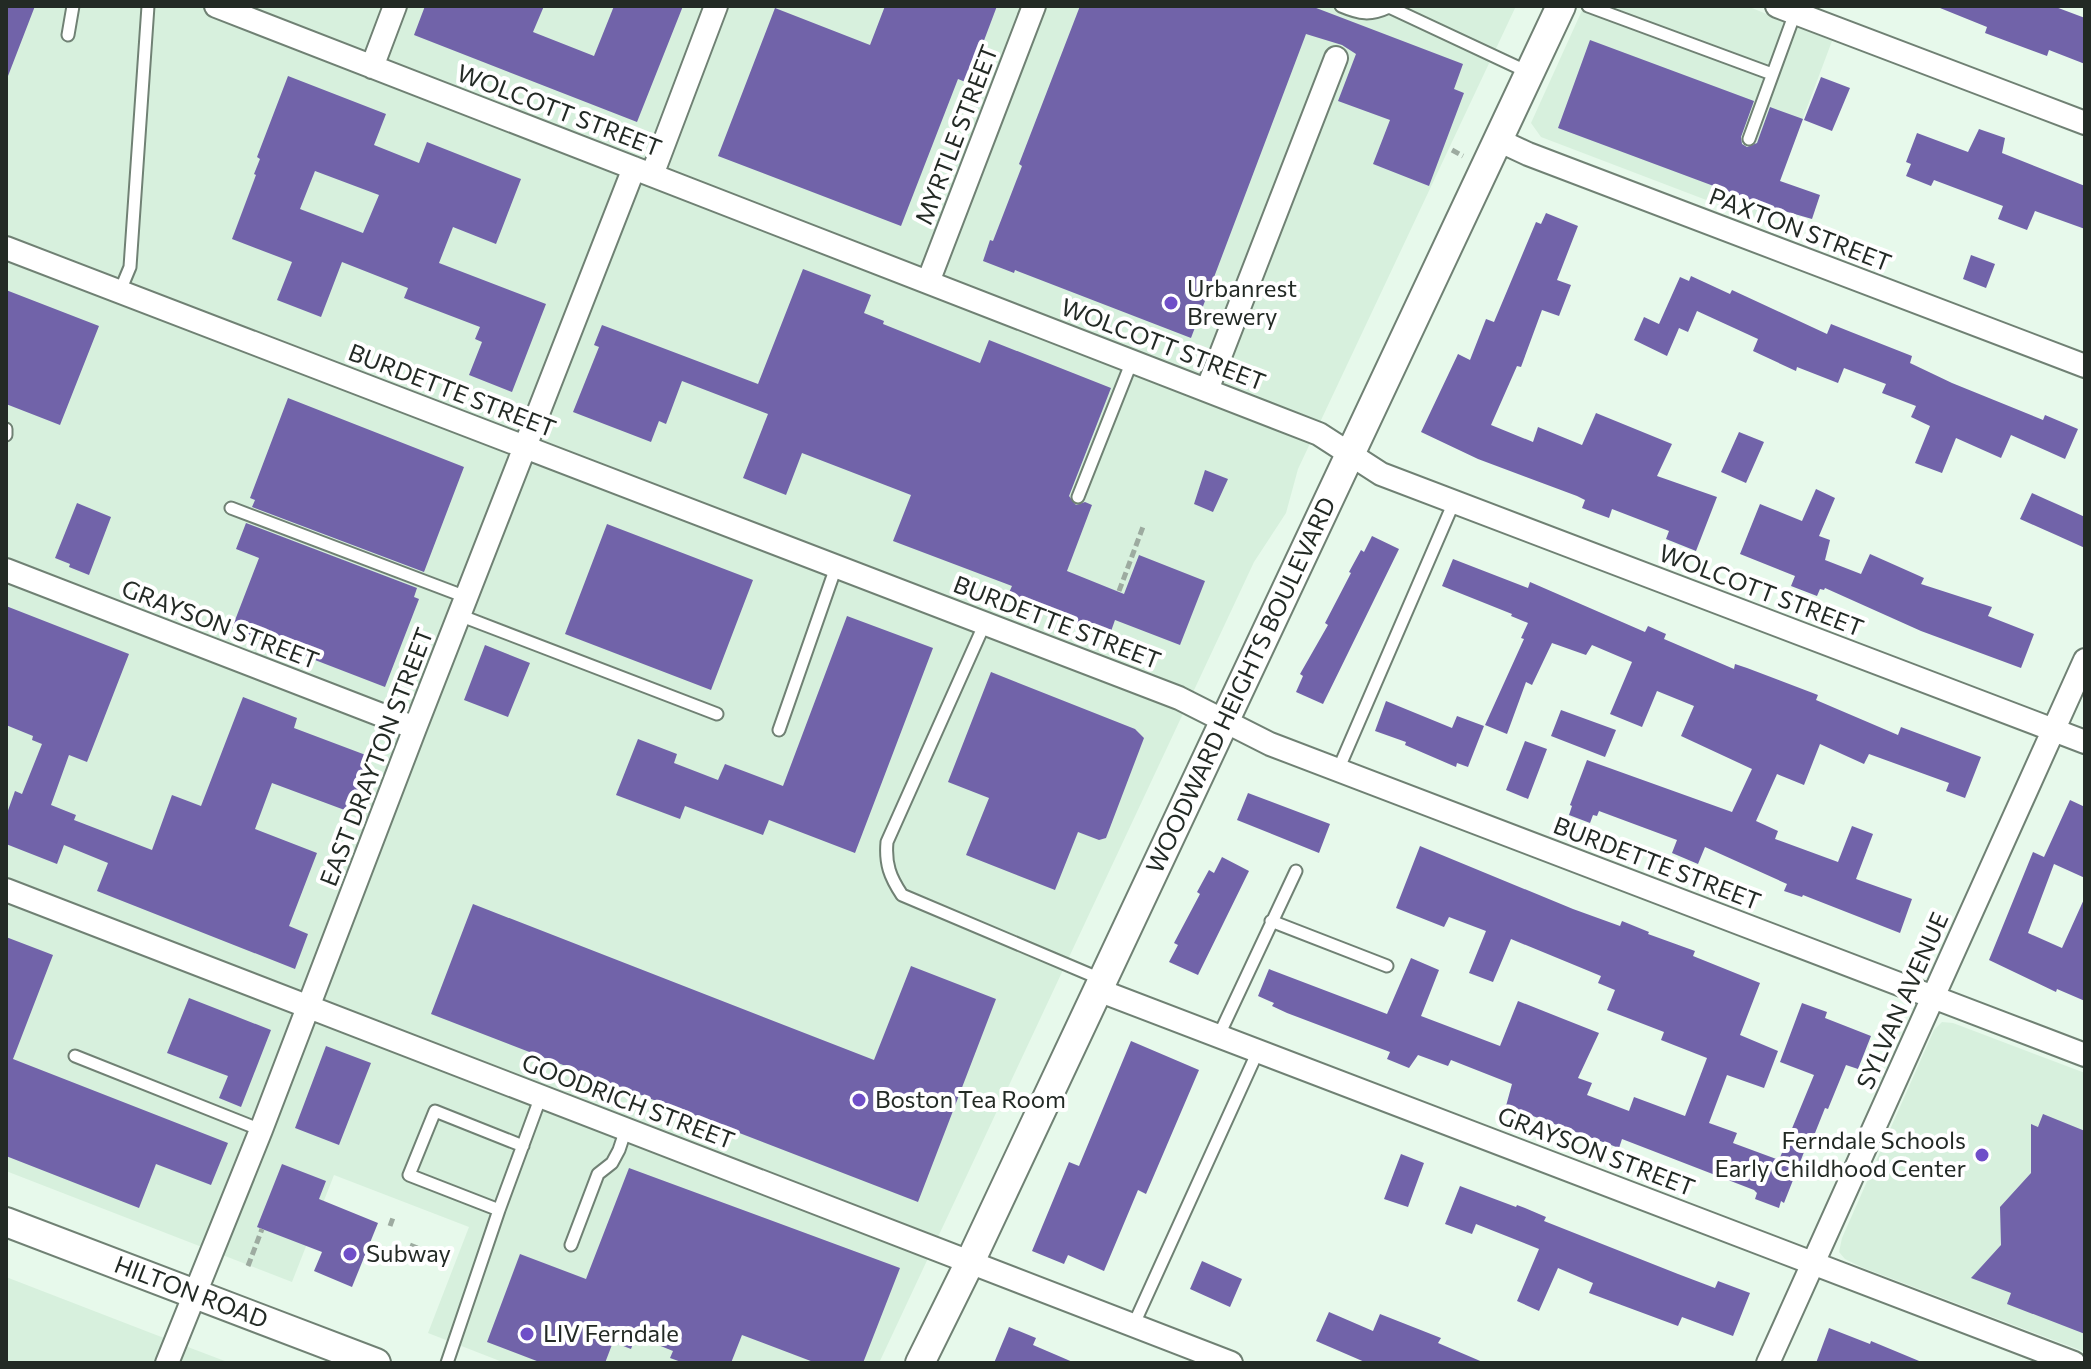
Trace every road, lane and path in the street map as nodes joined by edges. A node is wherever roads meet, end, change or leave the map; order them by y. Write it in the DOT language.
graph roads {
  1 [pos="73,6"];
  2 [pos="148,6"];
  3 [pos="216,6"];
  4 [pos="395,6"];
  5 [pos="716,6"];
  6 [pos="1034,6"];
  7 [pos="1341,6"];
  8 [pos="1561,6"];
  9 [pos="1588,6"];
  10 [pos="1786,9"];
  11 [pos="241,10"];
  12 [pos="68,35"];
  13 [pos="1336,58"];
  14 [pos="372,67"];
  15 [pos="1531,73"];
  16 [pos="1772,74"];
  17 [pos="2085,123"];
  18 [pos="1749,139"];
  19 [pos="1498,140"];
  20 [pos="1452,150"];
  21 [pos="1464,156"];
  22 [pos="643,172"];
  23 [pos="6,248"];
  24 [pos="928,282"];
  25 [pos="120,291"];
  26 [pos="1132,361"];
  27 [pos="2085,366"];
  28 [pos="1207,390"];
  29 [pos="525,447"];
  30 [pos="1350,455"];
  31 [pos="1078,497"];
  32 [pos="1454,502"];
  33 [pos="231,508"];
  34 [pos="1144,524"];
  35 [pos="836,567"];
  36 [pos="6,570"];
  37 [pos="1119,591"];
  38 [pos="463,606"];
  39 [pos="985,623"];
  40 [pos="2085,660"];
  41 [pos="717,714"];
  42 [pos="1225,721"];
  43 [pos="415,728"];
  44 [pos="779,730"];
  45 [pos="2053,730"];
  46 [pos="2085,742"];
  47 [pos="1338,770"];
  48 [pos="1296,871"];
  49 [pos="6,890"];
  50 [pos="1271,921"];
  51 [pos="1387,966"];
  52 [pos="1101,985"];
  53 [pos="1934,997"];
  54 [pos="308,1007"];
  55 [pos="1219,1035"];
  56 [pos="1258,1051"];
  57 [pos="2085,1055"];
  58 [pos="75,1056"];
  59 [pos="541,1096"];
  60 [pos="626,1129"];
  61 [pos="261,1130"];
  62 [pos="523,1146"];
  63 [pos="499,1210"];
  64 [pos="394,1215"];
  65 [pos="6,1222"];
  66 [pos="390,1226"];
  67 [pos="251,1227"];
  68 [pos="410,1245"];
  69 [pos="571,1245"];
  70 [pos="425,1251"];
  71 [pos="970,1262"];
  72 [pos="1813,1263"];
  73 [pos="248,1266"];
  74 [pos="196,1294"];
  75 [pos="1133,1326"];
  76 [pos="167,1363"];
  77 [pos="376,1363"];
  78 [pos="447,1363"];
  79 [pos="920,1363"];
  80 [pos="1231,1363"];
  81 [pos="1768,1363"];
  82 [pos="2074,1363"];
  1 -- 12 [label="lane"];
  2 -- 25 [label="lane"];
  3 -- 11 [label="street, WOLCOTT STREET"];
  4 -- 14 [label="street"];
  5 -- 22 [label="street, EAST DRAYTON STREET"];
  6 -- 24 [label="street, MYRTLE STREET"];
  7 -- 15 [label="lane"];
  8 -- 15 [label="street, WOODWARD HEIGHTS BOULEVARD"];
  9 -- 16 [label="lane"];
  10 -- 16 [label="lane"];
  10 -- 17 [label="street"];
  11 -- 14 [label="street, WOLCOTT STREET"];
  13 -- 28 [label="street"];
  14 -- 22 [label="street, WOLCOTT STREET"];
  15 -- 19 [label="street, WOODWARD HEIGHTS BOULEVARD"];
  16 -- 18 [label="lane"];
  19 -- 27 [label="street, PAXTON STREET"];
  19 -- 30 [label="street, WOODWARD HEIGHTS BOULEVARD"];
  20 -- 21 [label="path"];
  22 -- 24 [label="street, WOLCOTT STREET"];
  22 -- 29 [label="street, EAST DRAYTON STREET"];
  23 -- 25 [label="street, BURDETTE STREET"];
  24 -- 26 [label="street, WOLCOTT STREET"];
  25 -- 29 [label="street, BURDETTE STREET"];
  26 -- 28 [label="street, WOLCOTT STREET"];
  26 -- 31 [label="lane"];
  28 -- 30 [label="street, WOLCOTT STREET"];
  29 -- 35 [label="street, BURDETTE STREET"];
  29 -- 38 [label="street, EAST DRAYTON STREET"];
  30 -- 32 [label="street, WOLCOTT STREET"];
  30 -- 42 [label="street, WOODWARD HEIGHTS BOULEVARD"];
  32 -- 45 [label="street, WOLCOTT STREET"];
  32 -- 47 [label="lane"];
  33 -- 38 [label="lane"];
  34 -- 37 [label="path"];
  35 -- 39 [label="street, BURDETTE STREET"];
  35 -- 44 [label="lane"];
  36 -- 43 [label="street, GRAYSON STREET"];
  38 -- 41 [label="lane"];
  38 -- 43 [label="street, EAST DRAYTON STREET"];
  39 -- 42 [label="street, BURDETTE STREET"];
  39 -- 52 [label="lane"];
  40 -- 45 [label="street, SYLVAN AVENUE"];
  42 -- 47 [label="street, BURDETTE STREET"];
  42 -- 52 [label="street, WOODWARD HEIGHTS BOULEVARD"];
  43 -- 54 [label="street, EAST DRAYTON STREET"];
  45 -- 46 [label="street, WOLCOTT STREET"];
  45 -- 53 [label="street, SYLVAN AVENUE"];
  47 -- 53 [label="street, BURDETTE STREET"];
  48 -- 50 [label="lane"];
  49 -- 54 [label="street, GOODRICH STREET"];
  50 -- 51 [label="lane"];
  50 -- 55 [label="lane"];
  52 -- 55 [label="street, GRAYSON STREET"];
  52 -- 71 [label="street, WOODWARD HEIGHTS BOULEVARD"];
  53 -- 57 [label="street, BURDETTE STREET"];
  53 -- 72 [label="street, SYLVAN AVENUE"];
  54 -- 59 [label="street, GOODRICH STREET"];
  54 -- 61 [label="street, EAST DRAYTON STREET"];
  55 -- 56 [label="street, GRAYSON STREET"];
  56 -- 72 [label="street, GRAYSON STREET"];
  56 -- 75 [label="lane"];
  58 -- 61 [label="lane"];
  59 -- 60 [label="street, GOODRICH STREET"];
  59 -- 62 [label="lane"];
  60 -- 69 [label="lane"];
  60 -- 71 [label="street, GOODRICH STREET"];
  61 -- 74 [label="street, EAST DRAYTON STREET"];
  62 -- 63 [label="lane"];
  62 -- 63 [label="lane"];
  63 -- 78 [label="lane"];
  64 -- 66 [label="path"];
  65 -- 74 [label="street, HILTON ROAD"];
  67 -- 73 [label="path"];
  68 -- 70 [label="path"];
  71 -- 75 [label="street, GOODRICH STREET"];
  71 -- 79 [label="street, WOODWARD HEIGHTS BOULEVARD"];
  72 -- 81 [label="street, SYLVAN AVENUE"];
  72 -- 82 [label="street, GRAYSON STREET"];
  74 -- 76 [label="street, EAST DRAYTON STREET"];
  74 -- 77 [label="street, HILTON ROAD"];
  75 -- 80 [label="street, GOODRICH STREET"];
}
